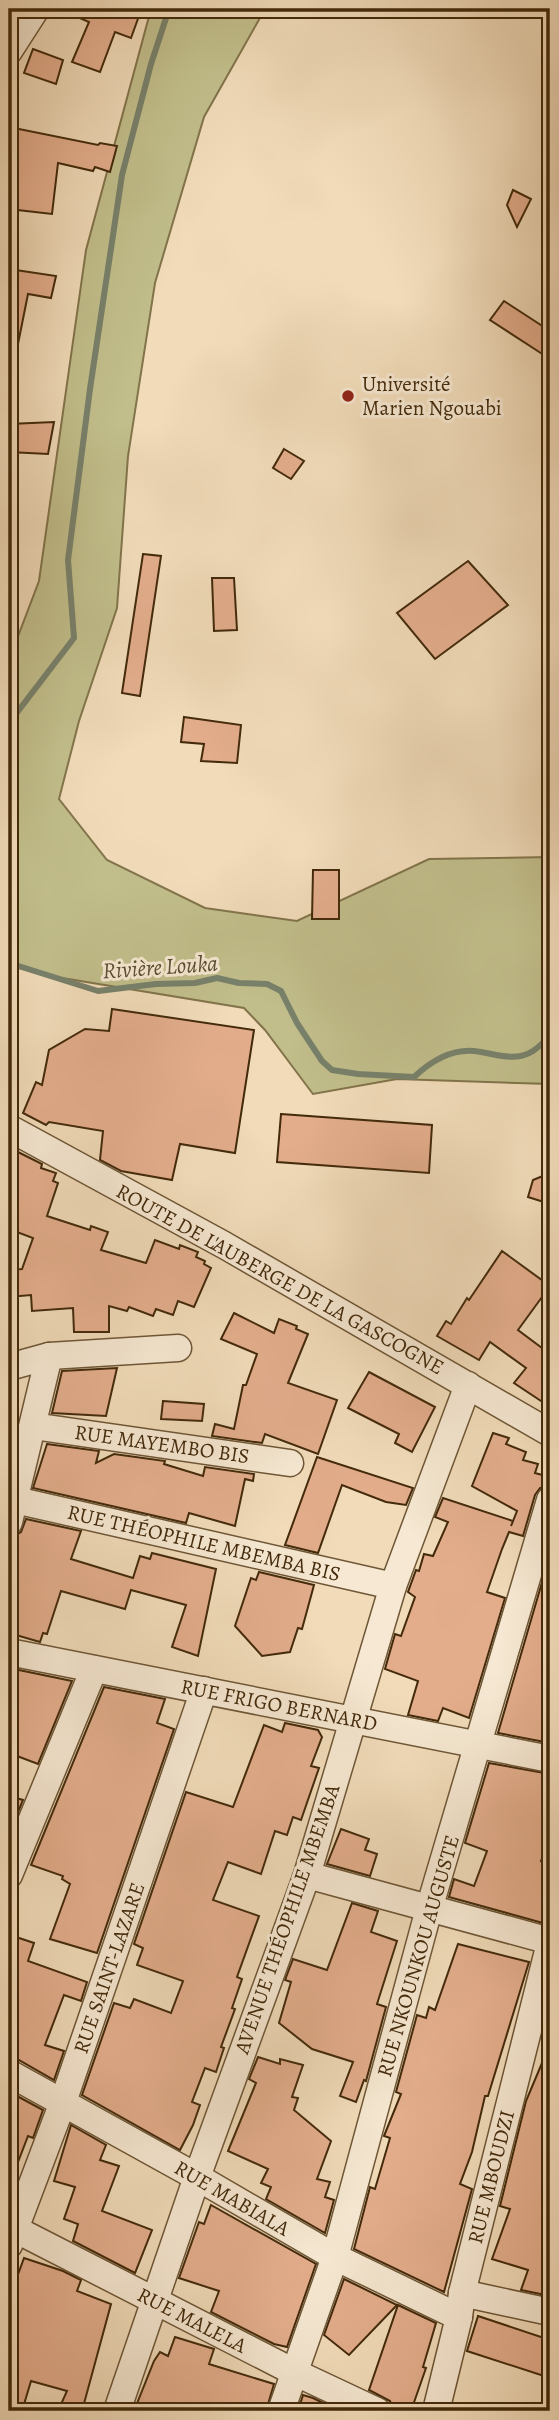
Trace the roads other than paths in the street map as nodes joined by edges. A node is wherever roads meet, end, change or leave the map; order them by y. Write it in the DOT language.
graph roads {
  1 [pos="36,9"];
  2 [pos="9,51"];
  3 [pos="9,1128"];
  4 [pos="178,1348"];
  5 [pos="49,1356"];
  6 [pos="9,1367"];
  7 [pos="468,1385"];
  8 [pos="33,1426"];
  9 [pos="550,1433"];
  10 [pos="290,1463"];
  11 [pos="550,1500"];
  12 [pos="12,1511"];
  13 [pos="393,1586"];
  14 [pos="9,1652"];
  15 [pos="94,1669"];
  16 [pos="204,1690"];
  17 [pos="352,1720"];
  18 [pos="479,1744"];
  19 [pos="550,1759"];
  20 [pos="9,1875"];
  21 [pos="307,1875"];
  22 [pos="429,1909"];
  23 [pos="550,1942"];
  24 [pos="9,2073"];
  25 [pos="63,2102"];
  26 [pos="197,2177"];
  27 [pos="11,2233"];
  28 [pos="335,2257"];
  29 [pos="155,2301"];
  30 [pos="460,2305"];
  31 [pos="550,2312"];
  32 [pos="294,2372"];
  33 [pos="117,2411"];
  34 [pos="281,2411"];
  35 [pos="377,2411"];
  36 [pos="436,2411"];
  1 -- 2 [label="street"];
  3 -- 7 [label="street, ROUTE DE L'AUBERGE DE LA GASCOGNE"];
  4 -- 5 [label="street"];
  5 -- 6 [label="street"];
  5 -- 8 [label="street"];
  7 -- 9 [label="street, ROUTE DE L'AUBERGE DE LA GASCOGNE"];
  7 -- 13 [label="street, AVENUE THÉOPHILE MBEMBA"];
  8 -- 10 [label="street, RUE MAYEMBO BIS"];
  8 -- 12 [label="street"];
  11 -- 18 [label="street, RUE NKOUNKOU AUGUSTE"];
  12 -- 13 [label="street, RUE THÉOPHILE MBEMBA BIS"];
  13 -- 17 [label="street, AVENUE THÉOPHILE MBEMBA"];
  14 -- 15 [label="street, RUE FRIGO BERNARD"];
  15 -- 16 [label="street, RUE FRIGO BERNARD"];
  15 -- 20 [label="street"];
  16 -- 17 [label="street, RUE FRIGO BERNARD"];
  16 -- 25 [label="street, RUE SAINT-LAZARE"];
  17 -- 18 [label="street, RUE FRIGO BERNARD"];
  17 -- 21 [label="street, AVENUE THÉOPHILE MBEMBA"];
  18 -- 19 [label="street, RUE FRIGO BERNARD"];
  18 -- 22 [label="street, RUE NKOUNKOU AUGUSTE"];
  21 -- 22 [label="street"];
  21 -- 26 [label="street, AVENUE THÉOPHILE MBEMBA"];
  22 -- 23 [label="street"];
  22 -- 28 [label="street, RUE NKOUNKOU AUGUSTE"];
  23 -- 30 [label="street, RUE MBOUDZI"];
  24 -- 25 [label="street, RUE MABIALA"];
  25 -- 26 [label="street, RUE MABIALA"];
  25 -- 27 [label="street, RUE SAINT-LAZARE"];
  26 -- 28 [label="street, RUE MABIALA"];
  26 -- 29 [label="street, AVENUE THÉOPHILE MBEMBA"];
  27 -- 29 [label="street, RUE MALELA"];
  28 -- 30 [label="street, RUE MABIALA"];
  28 -- 32 [label="street, RUE NKOUNKOU AUGUSTE"];
  29 -- 32 [label="street, RUE MALELA"];
  29 -- 33 [label="street, AVENUE THÉOPHILE MBEMBA"];
  30 -- 31 [label="street, RUE MABIALA"];
  30 -- 36 [label="street, RUE MBOUDZI"];
  32 -- 34 [label="street, RUE NKOUNKOU AUGUSTE"];
  32 -- 35 [label="street, RUE MALELA"];
}
